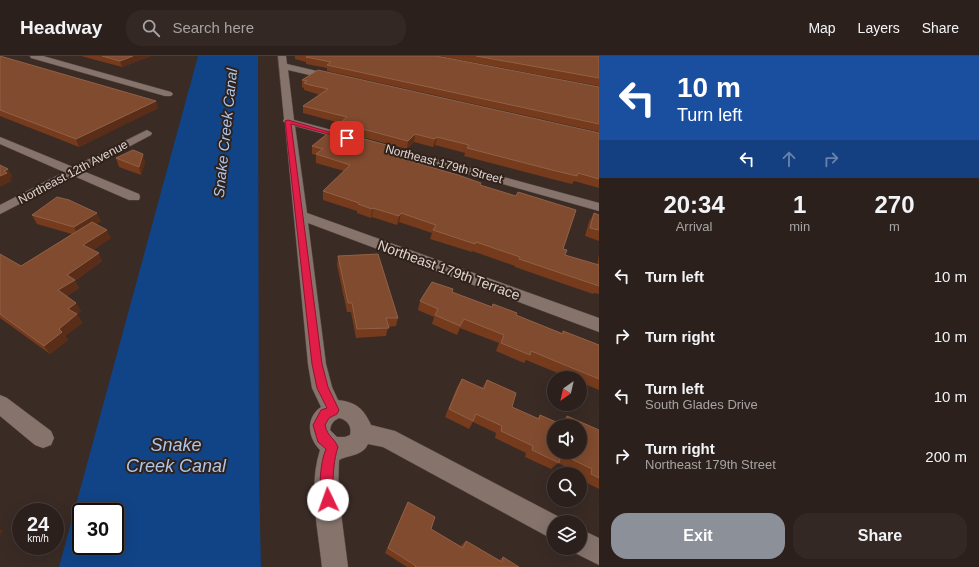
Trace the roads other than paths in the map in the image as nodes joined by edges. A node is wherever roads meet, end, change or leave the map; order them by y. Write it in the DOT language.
graph roads {
  1 [pos="34,56"];
  2 [pos="282,61"];
  3 [pos="344,80"];
  4 [pos="168,94"];
  5 [pos="288,121"];
  6 [pos="147,133"];
  7 [pos="0,140"];
  8 [pos="73,172"];
  9 [pos="134,197"];
  10 [pos="599,207"];
  11 [pos="0,210"];
  12 [pos="300,215"];
  13 [pos="599,325"];
  14 [pos="0,404"];
  15 [pos="333,410"];
  16 [pos="362,433"];
  17 [pos="43,438"];
  18 [pos="332,447"];
  19 [pos="547,524"];
  20 [pos="587,546"];
  21 [pos="599,552"];
  22 [pos="335,567"];
  1 -- 4 [label="street"];
  2 -- 3 [label="street"];
  2 -- 5 [label="street"];
  5 -- 10 [label="street, Northeast 179th Street"];
  5 -- 12 [label="street"];
  6 -- 8 [label="street, Northeast 12th Avenue"];
  7 -- 8 [label="street"];
  8 -- 9 [label="street"];
  8 -- 11 [label="street, Northeast 12th Avenue"];
  12 -- 13 [label="street, Northeast 179th Terrace"];
  12 -- 15 [label="street"];
  14 -- 17 [label="street"];
  15 -- 16 [label="street"];
  15 -- 18 [label="street"];
  16 -- 18 [label="street"];
  16 -- 19 [label="street"];
  18 -- 22 [label="street"];
  20 -- 21 [label="street"];
}
